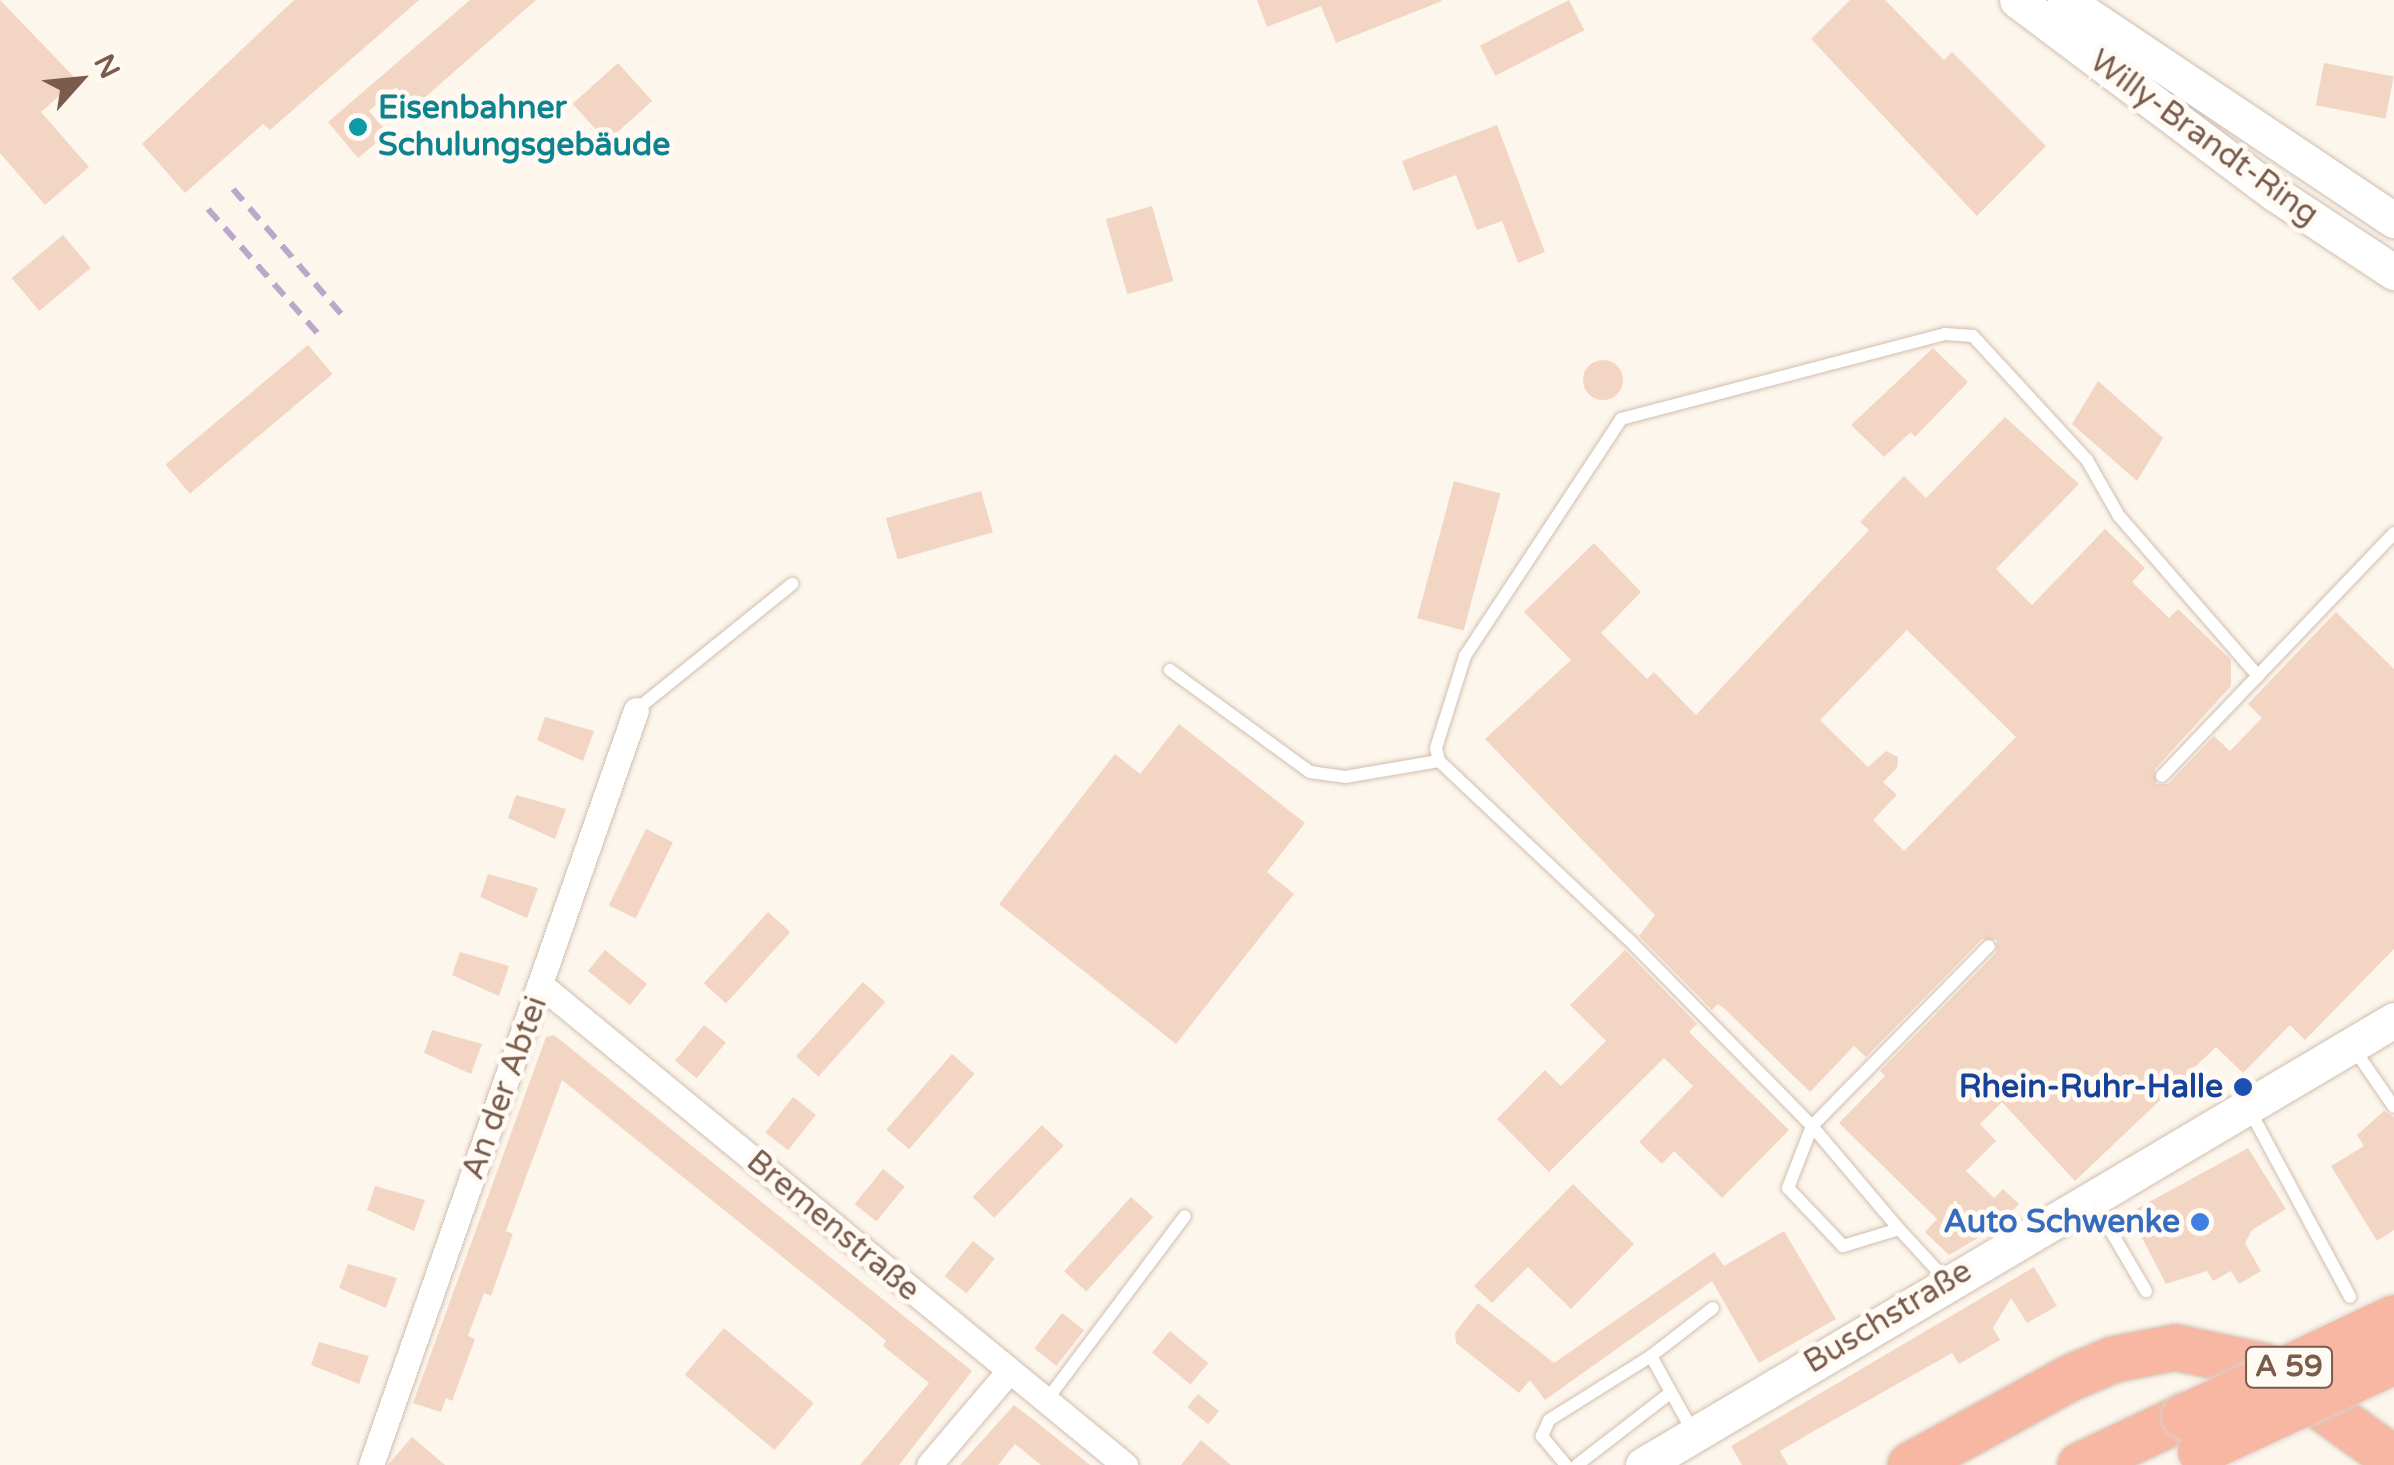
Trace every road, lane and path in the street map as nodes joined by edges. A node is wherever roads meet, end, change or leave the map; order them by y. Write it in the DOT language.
graph roads {
  1 [pos="2017,0"];
  2 [pos="2065,0"];
  3 [pos="2394,220"];
  4 [pos="2394,272"];
  5 [pos="2394,533"];
  6 [pos="792,584"];
  7 [pos="1170,670"];
  8 [pos="2258,676"];
  9 [pos="636,710"];
  10 [pos="1439,761"];
  11 [pos="2162,776"];
  12 [pos="1989,946"];
  13 [pos="542,986"];
  14 [pos="2394,1020"];
  15 [pos="2350,1043"];
  16 [pos="2247,1104"];
  17 [pos="2394,1107"];
  18 [pos="1812,1126"];
  19 [pos="2091,1197"];
  20 [pos="1185,1216"];
  21 [pos="1899,1230"];
  22 [pos="1948,1282"];
  23 [pos="2146,1291"];
  24 [pos="2350,1297"];
  25 [pos="1713,1308"];
  26 [pos="2394,1317"];
  27 [pos="1651,1356"];
  28 [pos="2394,1360"];
  29 [pos="1009,1371"];
  30 [pos="1670,1394"];
  31 [pos="1046,1401"];
  32 [pos="2347,1422"];
  33 [pos="2394,1425"];
  34 [pos="1694,1432"];
  35 [pos="2185,1444"];
  36 [pos="2394,1458"];
  37 [pos="371,1465"];
  38 [pos="928,1465"];
  39 [pos="1125,1465"];
  40 [pos="1566,1465"];
  41 [pos="1577,1465"];
  42 [pos="1643,1465"];
  43 [pos="1910,1465"];
  44 [pos="2080,1465"];
  1 -- 4 [label="street, Willy-Brandt-Ring"];
  2 -- 3 [label="street, Willy-Brandt-Ring"];
  5 -- 8 [label="lane"];
  6 -- 9 [label="lane"];
  7 -- 10 [label="lane"];
  8 -- 10 [label="lane"];
  8 -- 11 [label="lane"];
  9 -- 13 [label="street, An der Abtei"];
  10 -- 18 [label="lane"];
  12 -- 18 [label="lane"];
  13 -- 29 [label="street, Bremenstraße"];
  13 -- 37 [label="street, An der Abtei"];
  14 -- 15 [label="street, Buschstraße"];
  15 -- 16 [label="street, Buschstraße"];
  15 -- 17 [label="lane"];
  16 -- 19 [label="street, Buschstraße"];
  16 -- 24 [label="lane"];
  18 -- 21 [label="lane"];
  18 -- 21 [label="lane"];
  19 -- 22 [label="street, Buschstraße"];
  19 -- 23 [label="lane"];
  20 -- 31 [label="lane"];
  21 -- 22 [label="lane"];
  22 -- 34 [label="street, Buschstraße"];
  25 -- 27 [label="lane"];
  26 -- 35 [label="highway, A 59, bridge"];
  27 -- 30 [label="lane"];
  27 -- 40 [label="lane"];
  28 -- 35 [label="highway, A 59, bridge"];
  29 -- 31 [label="street, Bremenstraße"];
  29 -- 38 [label="street"];
  30 -- 34 [label="lane"];
  30 -- 41 [label="lane"];
  31 -- 39 [label="street, Bremenstraße"];
  32 -- 33 [label="highway"];
  32 -- 36 [label="highway"];
  32 -- 43 [label="highway"];
  34 -- 42 [label="street, Buschstraße"];
  35 -- 44 [label="highway, A 59"];
}
